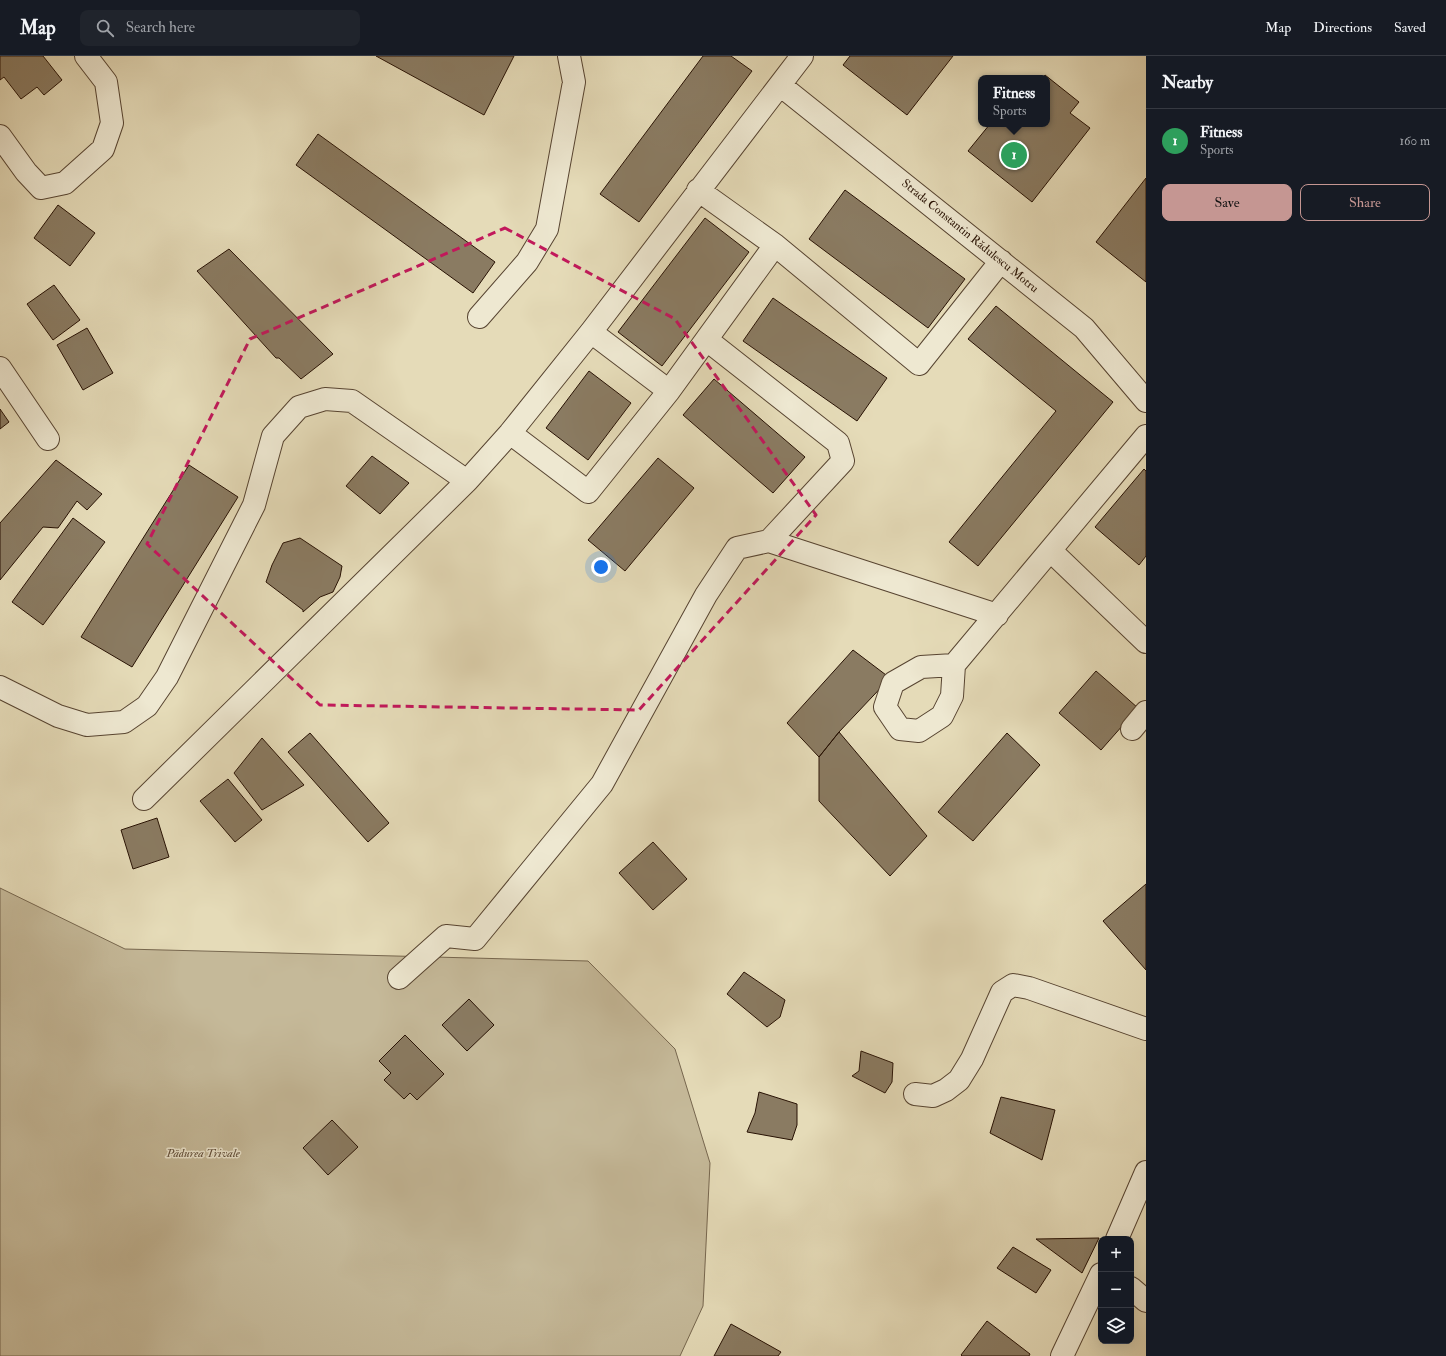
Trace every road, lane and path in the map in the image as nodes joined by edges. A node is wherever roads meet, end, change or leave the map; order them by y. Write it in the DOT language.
graph roads {
  1 [pos="86,56"];
  2 [pos="568,56"];
  3 [pos="802,56"];
  4 [pos="780,85"];
  5 [pos="0,136"];
  6 [pos="698,190"];
  7 [pos="775,245"];
  8 [pos="1001,260"];
  9 [pos="479,318"];
  10 [pos="591,332"];
  11 [pos="707,340"];
  12 [pos="0,368"];
  13 [pos="669,391"];
  14 [pos="1146,401"];
  15 [pos="510,433"];
  16 [pos="1146,436"];
  17 [pos="48,439"];
  18 [pos="466,481"];
  19 [pos="769,541"];
  20 [pos="1051,551"];
  21 [pos="997,615"];
  22 [pos="1146,642"];
  23 [pos="954,664"];
  24 [pos="0,687"];
  25 [pos="1146,712"];
  26 [pos="1132,729"];
  27 [pos="144,799"];
  28 [pos="399,978"];
  29 [pos="1146,1028"];
  30 [pos="915,1094"];
  31 [pos="1146,1172"];
  32 [pos="1118,1236"];
  33 [pos="1098,1280"];
  34 [pos="1134,1291"];
  35 [pos="1146,1301"];
  36 [pos="1062,1356"];
  1 -- 5 [label="street"];
  2 -- 9 [label="street"];
  3 -- 4 [label="street"];
  4 -- 6 [label="street"];
  4 -- 8 [label="street, Strada Constantin Rădulescu Motru"];
  6 -- 7 [label="street"];
  6 -- 10 [label="street"];
  7 -- 8 [label="street"];
  7 -- 11 [label="street"];
  8 -- 14 [label="street, Strada Constantin Rădulescu Motru"];
  10 -- 13 [label="street"];
  10 -- 15 [label="street"];
  11 -- 13 [label="street"];
  11 -- 19 [label="street"];
  12 -- 17 [label="street"];
  13 -- 15 [label="street"];
  15 -- 18 [label="street"];
  16 -- 20 [label="street"];
  18 -- 24 [label="street"];
  18 -- 27 [label="street"];
  19 -- 21 [label="street"];
  19 -- 28 [label="street"];
  20 -- 21 [label="street"];
  20 -- 22 [label="street"];
  21 -- 23 [label="street"];
  25 -- 26 [label="street"];
  29 -- 30 [label="street"];
  31 -- 32 [label="street"];
  33 -- 36 [label="street"];
  34 -- 35 [label="street"];
}
